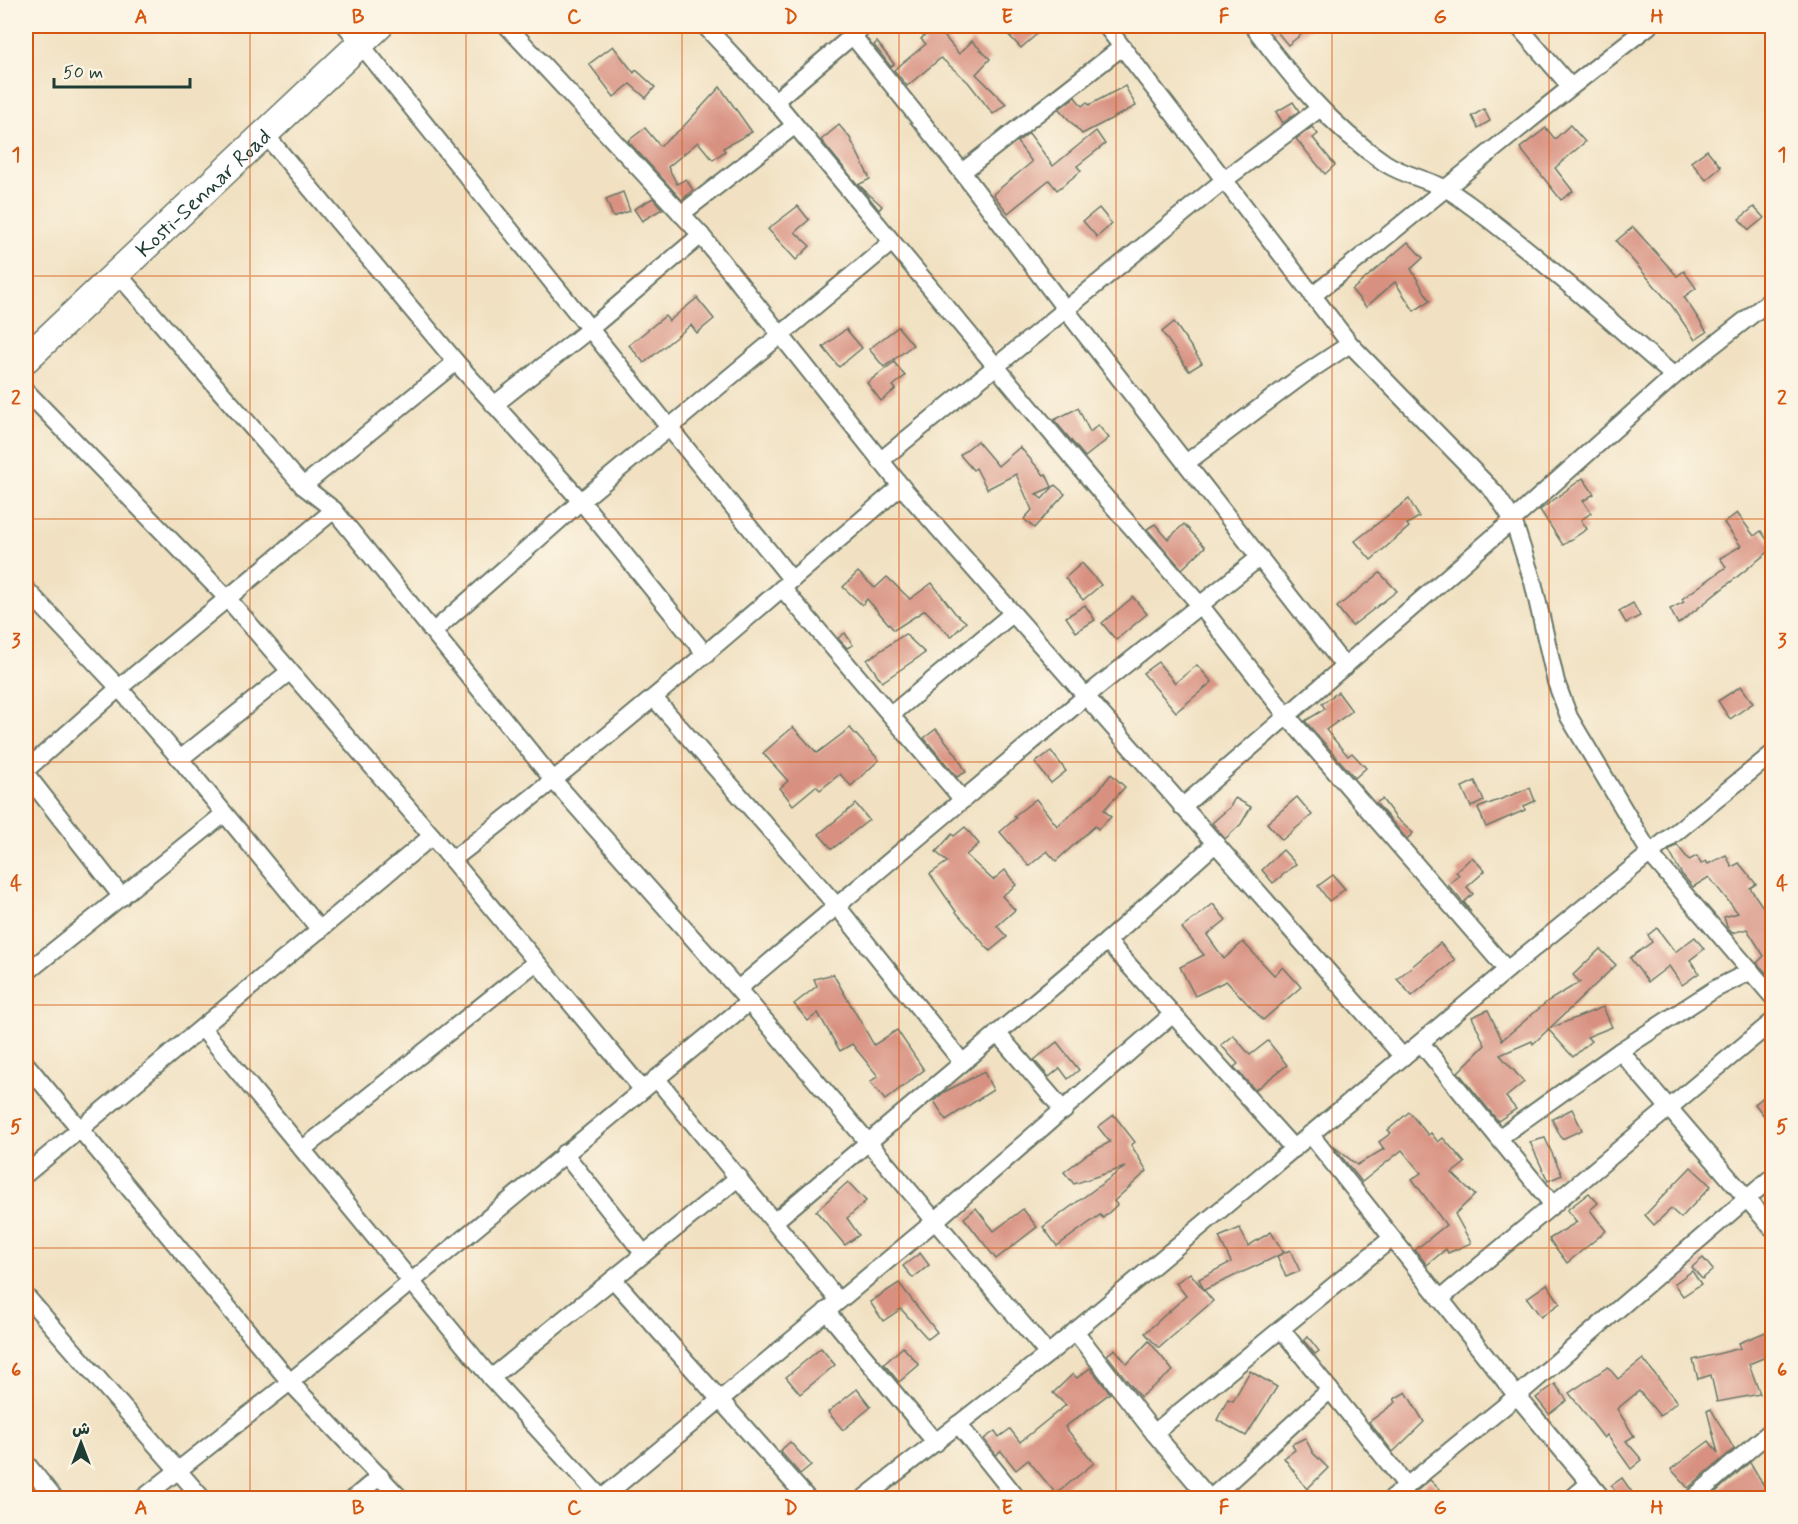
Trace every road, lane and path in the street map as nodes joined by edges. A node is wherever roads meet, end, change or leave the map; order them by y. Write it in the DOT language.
graph roads {
  1 [pos="379,26"];
  2 [pos="507,26"];
  3 [pos="705,26"];
  4 [pos="1108,26"];
  5 [pos="1253,26"];
  6 [pos="1518,26"];
  7 [pos="1649,26"];
  8 [pos="858,30"];
  9 [pos="352,35"];
  10 [pos="1122,47"];
  11 [pos="1570,86"];
  12 [pos="775,101"];
  13 [pos="1319,109"];
  14 [pos="794,126"];
  15 [pos="264,133"];
  16 [pos="962,172"];
  17 [pos="1223,181"];
  18 [pos="1447,190"];
  19 [pos="681,214"];
  20 [pos="700,235"];
  21 [pos="892,242"];
  22 [pos="117,273"];
  23 [pos="1312,296"];
  24 [pos="1773,299"];
  25 [pos="1066,310"];
  26 [pos="591,328"];
  27 [pos="780,336"];
  28 [pos="1350,344"];
  29 [pos="26,359"];
  30 [pos="456,362"];
  31 [pos="996,365"];
  32 [pos="1674,376"];
  33 [pos="26,391"];
  34 [pos="494,405"];
  35 [pos="667,428"];
  36 [pos="880,461"];
  37 [pos="1186,463"];
  38 [pos="303,486"];
  39 [pos="901,486"];
  40 [pos="581,501"];
  41 [pos="334,510"];
  42 [pos="1514,520"];
  43 [pos="1260,557"];
  44 [pos="787,584"];
  45 [pos="26,589"];
  46 [pos="227,598"];
  47 [pos="1200,604"];
  48 [pos="1012,614"];
  49 [pos="434,631"];
  50 [pos="706,655"];
  51 [pos="1345,667"];
  52 [pos="290,672"];
  53 [pos="119,688"];
  54 [pos="1085,697"];
  55 [pos="654,698"];
  56 [pos="892,714"];
  57 [pos="1287,716"];
  58 [pos="1773,754"];
  59 [pos="180,759"];
  60 [pos="26,772"];
  61 [pos="554,782"];
  62 [pos="963,800"];
  63 [pos="1182,807"];
  64 [pos="224,814"];
  65 [pos="432,836"];
  66 [pos="1216,843"];
  67 [pos="1651,855"];
  68 [pos="452,860"];
  69 [pos="122,897"];
  70 [pos="836,905"];
  71 [pos="320,930"];
  72 [pos="1107,941"];
  73 [pos="534,963"];
  74 [pos="1507,970"];
  75 [pos="1751,971"];
  76 [pos="26,973"];
  77 [pos="743,996"];
  78 [pos="1773,996"];
  79 [pos="1173,1014"];
  80 [pos="1773,1022"];
  81 [pos="202,1028"];
  82 [pos="998,1033"];
  83 [pos="1421,1043"];
  84 [pos="1620,1051"];
  85 [pos="1403,1058"];
  86 [pos="962,1062"];
  87 [pos="26,1064"];
  88 [pos="656,1078"];
  89 [pos="642,1089"];
  90 [pos="1670,1108"];
  91 [pos="1064,1111"];
  92 [pos="80,1130"];
  93 [pos="1310,1134"];
  94 [pos="1500,1137"];
  95 [pos="867,1141"];
  96 [pos="303,1149"];
  97 [pos="1294,1149"];
  98 [pos="564,1153"];
  99 [pos="26,1174"];
  100 [pos="740,1177"];
  101 [pos="1773,1177"];
  102 [pos="1748,1198"];
  103 [pos="1553,1205"];
  104 [pos="775,1221"];
  105 [pos="935,1221"];
  106 [pos="1773,1228"];
  107 [pos="1392,1238"];
  108 [pos="644,1254"];
  109 [pos="412,1279"];
  110 [pos="613,1279"];
  111 [pos="26,1296"];
  112 [pos="1440,1299"];
  113 [pos="832,1305"];
  114 [pos="1281,1329"];
  115 [pos="1075,1331"];
  116 [pos="1048,1354"];
  117 [pos="491,1378"];
  118 [pos="290,1382"];
  119 [pos="1330,1390"];
  120 [pos="1517,1396"];
  121 [pos="720,1401"];
  122 [pos="958,1424"];
  123 [pos="1773,1430"];
  124 [pos="1154,1433"];
  125 [pos="936,1443"];
  126 [pos="26,1463"];
  127 [pos="179,1469"];
  128 [pos="380,1476"];
  129 [pos="1590,1483"];
  130 [pos="1407,1486"];
  131 [pos="54,1498"];
  132 [pos="143,1498"];
  133 [pos="202,1498"];
  134 [pos="354,1498"];
  135 [pos="400,1498"];
  136 [pos="601,1498"];
  137 [pos="807,1498"];
  138 [pos="864,1498"];
  139 [pos="1017,1498"];
  140 [pos="1210,1498"];
  141 [pos="1392,1498"];
  142 [pos="1572,1498"];
  143 [pos="1602,1498"];
  144 [pos="1693,1498"];
  1 -- 9 [label="highway, Kosti-Sennar Road"];
  2 -- 19 [label="street"];
  3 -- 12 [label="street"];
  4 -- 10 [label="street"];
  5 -- 13 [label="street"];
  6 -- 11 [label="street"];
  7 -- 11 [label="street"];
  8 -- 12 [label="street"];
  8 -- 16 [label="street"];
  9 -- 15 [label="highway, Kosti-Sennar Road"];
  9 -- 26 [label="street"];
  10 -- 16 [label="street"];
  10 -- 17 [label="street"];
  11 -- 18 [label="street"];
  12 -- 14 [label="street"];
  13 -- 17 [label="street"];
  13 -- 18 [label="street"];
  14 -- 19 [label="street"];
  14 -- 21 [label="street"];
  15 -- 22 [label="highway, Kosti-Sennar Road"];
  15 -- 30 [label="street"];
  16 -- 25 [label="street"];
  17 -- 23 [label="street"];
  17 -- 25 [label="street"];
  18 -- 23 [label="street"];
  18 -- 32 [label="street"];
  19 -- 20 [label="street"];
  20 -- 26 [label="street"];
  20 -- 27 [label="street"];
  21 -- 27 [label="street"];
  21 -- 31 [label="street"];
  22 -- 29 [label="highway, Kosti-Sennar Road"];
  22 -- 38 [label="street"];
  23 -- 28 [label="street"];
  24 -- 32 [label="street"];
  25 -- 31 [label="street"];
  25 -- 37 [label="street"];
  26 -- 34 [label="street"];
  26 -- 35 [label="street"];
  27 -- 35 [label="street"];
  27 -- 36 [label="street"];
  28 -- 37 [label="street"];
  28 -- 42 [label="street"];
  30 -- 34 [label="street"];
  30 -- 38 [label="street"];
  31 -- 36 [label="street"];
  31 -- 47 [label="street"];
  32 -- 42 [label="street"];
  33 -- 46 [label="street"];
  34 -- 40 [label="street"];
  35 -- 40 [label="street"];
  35 -- 44 [label="street"];
  36 -- 39 [label="street"];
  37 -- 43 [label="street"];
  38 -- 41 [label="street"];
  39 -- 44 [label="street"];
  39 -- 48 [label="street"];
  40 -- 49 [label="street"];
  40 -- 50 [label="street"];
  41 -- 46 [label="street"];
  41 -- 49 [label="street"];
  42 -- 51 [label="street"];
  42 -- 67 [label="street"];
  43 -- 47 [label="street"];
  43 -- 51 [label="street"];
  44 -- 50 [label="street"];
  44 -- 56 [label="street"];
  45 -- 53 [label="street"];
  46 -- 52 [label="street"];
  46 -- 53 [label="street"];
  47 -- 54 [label="street"];
  47 -- 57 [label="street"];
  48 -- 54 [label="street"];
  48 -- 56 [label="street"];
  49 -- 61 [label="street"];
  50 -- 55 [label="street"];
  51 -- 57 [label="street"];
  52 -- 59 [label="street"];
  52 -- 65 [label="street"];
  53 -- 59 [label="street"];
  53 -- 60 [label="street"];
  54 -- 62 [label="street"];
  54 -- 63 [label="street"];
  55 -- 61 [label="street"];
  55 -- 70 [label="street"];
  56 -- 62 [label="street"];
  57 -- 63 [label="street"];
  57 -- 74 [label="street"];
  58 -- 67 [label="street"];
  59 -- 64 [label="street"];
  60 -- 69 [label="street"];
  61 -- 68 [label="street"];
  61 -- 77 [label="street"];
  62 -- 70 [label="street"];
  63 -- 66 [label="street"];
  64 -- 69 [label="street"];
  64 -- 71 [label="street"];
  65 -- 68 [label="street"];
  65 -- 71 [label="street"];
  66 -- 72 [label="street"];
  66 -- 85 [label="street"];
  67 -- 74 [label="street"];
  67 -- 75 [label="street"];
  68 -- 73 [label="street"];
  69 -- 76 [label="street"];
  70 -- 77 [label="street"];
  70 -- 86 [label="street"];
  71 -- 81 [label="street"];
  72 -- 79 [label="street"];
  72 -- 82 [label="street"];
  73 -- 89 [label="street"];
  73 -- 96 [label="street"];
  74 -- 83 [label="street"];
  75 -- 78 [label="street"];
  75 -- 84 [label="street"];
  77 -- 88 [label="street"];
  77 -- 95 [label="street"];
  79 -- 91 [label="street"];
  79 -- 97 [label="street"];
  80 -- 90 [label="street"];
  81 -- 92 [label="street"];
  81 -- 96 [label="street"];
  82 -- 86 [label="street"];
  82 -- 91 [label="street"];
  83 -- 85 [label="street"];
  83 -- 94 [label="street"];
  84 -- 90 [label="street"];
  84 -- 94 [label="street"];
  85 -- 93 [label="street"];
  86 -- 95 [label="street"];
  87 -- 92 [label="street"];
  88 -- 89 [label="street"];
  88 -- 100 [label="street"];
  89 -- 98 [label="street"];
  90 -- 102 [label="street"];
  90 -- 103 [label="street"];
  91 -- 105 [label="street"];
  92 -- 99 [label="street"];
  92 -- 118 [label="street"];
  93 -- 97 [label="street"];
  93 -- 107 [label="street"];
  94 -- 103 [label="street"];
  95 -- 104 [label="street"];
  95 -- 105 [label="street"];
  96 -- 109 [label="street"];
  97 -- 115 [label="street"];
  98 -- 108 [label="street"];
  98 -- 109 [label="street"];
  100 -- 104 [label="street"];
  100 -- 108 [label="street"];
  101 -- 102 [label="street"];
  102 -- 106 [label="street"];
  102 -- 120 [label="street"];
  103 -- 112 [label="street"];
  104 -- 113 [label="street"];
  105 -- 113 [label="street"];
  105 -- 116 [label="street"];
  107 -- 112 [label="street"];
  107 -- 114 [label="street"];
  108 -- 110 [label="street"];
  109 -- 117 [label="street"];
  109 -- 118 [label="street"];
  110 -- 117 [label="street"];
  110 -- 121 [label="street"];
  111 -- 127 [label="street"];
  112 -- 120 [label="street"];
  113 -- 121 [label="street"];
  113 -- 125 [label="street"];
  114 -- 119 [label="street"];
  114 -- 124 [label="street"];
  115 -- 116 [label="street"];
  115 -- 124 [label="street"];
  116 -- 122 [label="street"];
  117 -- 136 [label="street"];
  118 -- 127 [label="street"];
  118 -- 128 [label="street"];
  119 -- 130 [label="street"];
  119 -- 140 [label="street"];
  120 -- 129 [label="street"];
  120 -- 130 [label="street"];
  121 -- 136 [label="street"];
  121 -- 137 [label="street"];
  122 -- 125 [label="street"];
  122 -- 139 [label="street"];
  123 -- 144 [label="street"];
  124 -- 140 [label="street"];
  125 -- 138 [label="street"];
  126 -- 131 [label="street"];
  127 -- 132 [label="street"];
  127 -- 133 [label="street"];
  128 -- 134 [label="street"];
  128 -- 135 [label="street"];
  129 -- 142 [label="street"];
  129 -- 143 [label="street"];
  130 -- 141 [label="street"];
}
